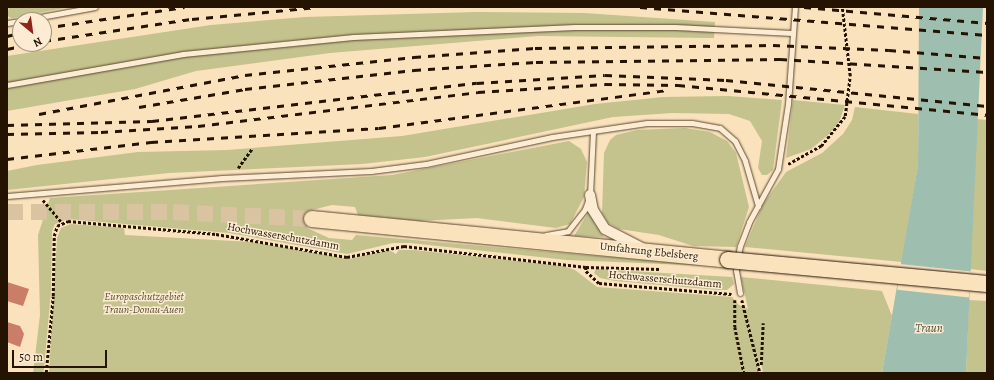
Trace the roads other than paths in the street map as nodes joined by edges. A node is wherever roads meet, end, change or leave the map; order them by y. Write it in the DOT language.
graph roads {
  1 [pos="95,7"];
  2 [pos="795,7"];
  3 [pos="52,15"];
  4 [pos="792,33"];
  5 [pos="7,85"];
  6 [pos="593,131"];
  7 [pos="590,195"];
  8 [pos="7,196"];
  9 [pos="758,206"];
  10 [pos="312,219"];
  11 [pos="503,238"];
  12 [pos="649,252"];
  13 [pos="987,284"];
  14 [pos="740,293"];
  1 -- 3 [label="lane"];
  2 -- 4 [label="lane"];
  4 -- 5 [label="lane"];
  4 -- 9 [label="lane"];
  6 -- 7 [label="lane"];
  6 -- 8 [label="lane"];
  6 -- 9 [label="lane"];
  7 -- 11 [label="lane"];
  7 -- 12 [label="street"];
  9 -- 14 [label="lane"];
  10 -- 11 [label="main road, Umfahrung Ebelsberg"];
  11 -- 12 [label="main road, Umfahrung Ebelsberg"];
  12 -- 13 [label="main road, Umfahrung Ebelsberg, bridge"];
}
